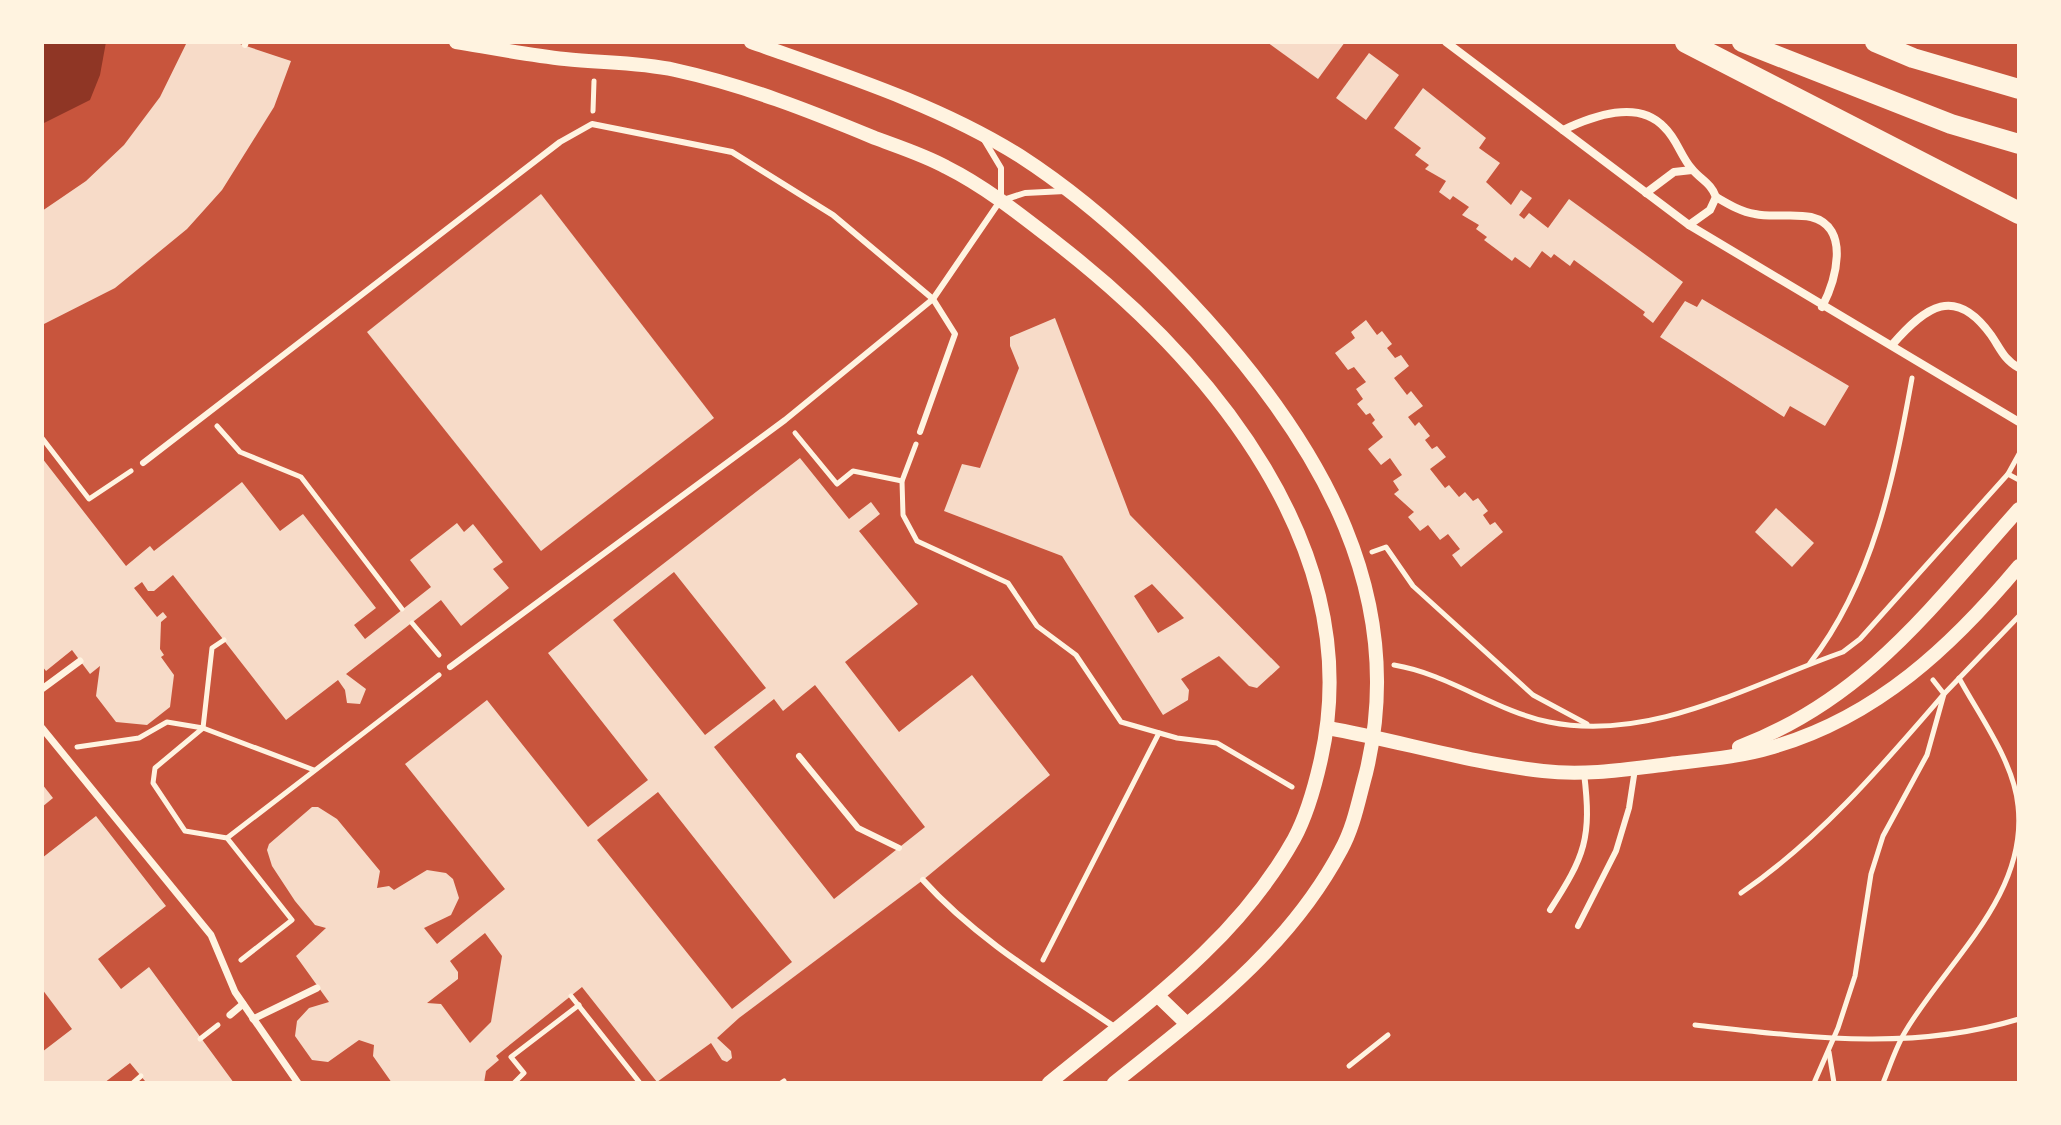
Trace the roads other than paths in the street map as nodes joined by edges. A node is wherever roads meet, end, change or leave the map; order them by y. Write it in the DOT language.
graph roads {
  1 [pos="456,42"];
  2 [pos="751,42"];
  3 [pos="1446,42"];
  4 [pos="1686,42"];
  5 [pos="1742,42"];
  6 [pos="1875,42"];
  7 [pos="2019,89"];
  8 [pos="1563,130"];
  9 [pos="982,136"];
  10 [pos="2019,144"];
  11 [pos="1692,170"];
  12 [pos="1068,191"];
  13 [pos="1646,193"];
  14 [pos="1716,197"];
  15 [pos="1000,201"];
  16 [pos="2019,213"];
  17 [pos="1689,225"];
  18 [pos="933,299"];
  19 [pos="1822,307"];
  20 [pos="1892,345"];
  21 [pos="2019,368"];
  22 [pos="2019,422"];
  23 [pos="920,432"];
  24 [pos="143,463"];
  25 [pos="2019,509"];
  26 [pos="2019,566"];
  27 [pos="80,661"];
  28 [pos="450,667"];
  29 [pos="42,689"];
  30 [pos="42,728"];
  31 [pos="1328,728"];
  32 [pos="1374,737"];
  33 [pos="799,756"];
  34 [pos="1705,760"];
  35 [pos="1635,768"];
  36 [pos="1584,773"];
  37 [pos="899,848"];
  38 [pos="923,880"];
  39 [pos="1550,910"];
  40 [pos="1578,926"];
  41 [pos="317,988"];
  42 [pos="1158,996"];
  43 [pos="243,1004"];
  44 [pos="230,1015"];
  45 [pos="253,1019"];
  46 [pos="1187,1024"];
  47 [pos="1116,1028"];
  48 [pos="298,1083"];
  49 [pos="1049,1083"];
  50 [pos="1114,1083"];
  1 -- 15 [label="street"];
  2 -- 9 [label="street"];
  3 -- 8 [label="street"];
  4 -- 16 [label="highway"];
  5 -- 10 [label="highway"];
  6 -- 7 [label="highway"];
  8 -- 11 [label="street"];
  8 -- 13 [label="street"];
  9 -- 12 [label="street"];
  9 -- 15 [label="lane"];
  11 -- 13 [label="street"];
  11 -- 14 [label="street"];
  12 -- 15 [label="lane"];
  12 -- 32 [label="street"];
  13 -- 17 [label="street"];
  14 -- 17 [label="street"];
  14 -- 19 [label="street"];
  15 -- 18 [label="lane"];
  15 -- 31 [label="street"];
  17 -- 19 [label="street"];
  18 -- 23 [label="lane"];
  18 -- 24 [label="lane"];
  18 -- 28 [label="lane"];
  19 -- 20 [label="street"];
  20 -- 21 [label="street"];
  20 -- 22 [label="street"];
  25 -- 34 [label="street"];
  26 -- 34 [label="street"];
  27 -- 29 [label="street"];
  30 -- 43 [label="street"];
  31 -- 32 [label="street"];
  31 -- 42 [label="street"];
  32 -- 36 [label="street"];
  32 -- 46 [label="street"];
  33 -- 37 [label="lane"];
  34 -- 35 [label="street"];
  35 -- 36 [label="street"];
  35 -- 40 [label="lane"];
  36 -- 39 [label="lane"];
  38 -- 47 [label="lane"];
  41 -- 45 [label="street"];
  42 -- 46 [label="street"];
  42 -- 47 [label="street"];
  43 -- 44 [label="street"];
  43 -- 45 [label="street"];
  45 -- 48 [label="street"];
  46 -- 50 [label="street"];
  47 -- 49 [label="street"];
}
